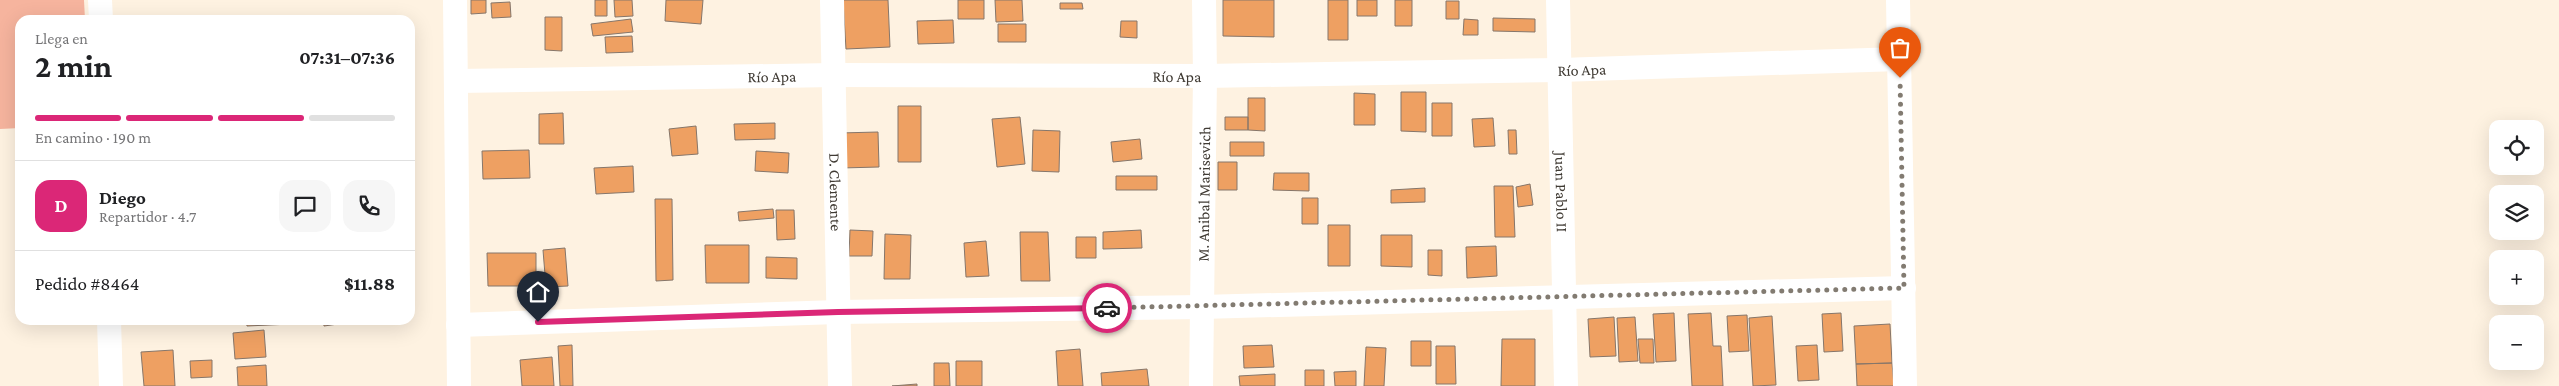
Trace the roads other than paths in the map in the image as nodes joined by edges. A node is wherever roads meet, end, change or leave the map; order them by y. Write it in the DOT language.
graph roads {
  1 [pos="100,0"];
  2 [pos="455,0"];
  3 [pos="832,0"];
  4 [pos="1204,0"];
  5 [pos="1558,0"];
  6 [pos="1898,0"];
  7 [pos="101,15"];
  8 [pos="1899,59"];
  9 [pos="1560,70"];
  10 [pos="834,75"];
  11 [pos="1205,76"];
  12 [pos="456,81"];
  13 [pos="1904,288"];
  14 [pos="1565,297"];
  15 [pos="1202,307"];
  16 [pos="838,312"];
  17 [pos="109,325"];
  18 [pos="458,325"];
  19 [pos="111,386"];
  20 [pos="459,386"];
  21 [pos="840,386"];
  22 [pos="1201,386"];
  23 [pos="1566,386"];
  24 [pos="1905,386"];
  1 -- 7 [label="street"];
  2 -- 12 [label="street"];
  3 -- 10 [label="street, D. Clemente"];
  4 -- 11 [label="street, M. Anibal Marisevich"];
  5 -- 9 [label="street, Juan Pablo II"];
  6 -- 8 [label="street"];
  8 -- 9 [label="street, Río Apa"];
  8 -- 13 [label="street"];
  9 -- 11 [label="street, Río Apa"];
  9 -- 14 [label="street, Juan Pablo II"];
  10 -- 11 [label="street, Río Apa"];
  10 -- 12 [label="street, Río Apa"];
  10 -- 16 [label="street, D. Clemente"];
  11 -- 15 [label="street, M. Anibal Marisevich"];
  12 -- 18 [label="street"];
  13 -- 14 [label="street"];
  13 -- 24 [label="street"];
  14 -- 15 [label="street"];
  14 -- 23 [label="street, Juan Pablo II"];
  15 -- 16 [label="street"];
  15 -- 22 [label="street, M. Anibal Marisevich"];
  16 -- 18 [label="street"];
  16 -- 21 [label="street, D. Clemente"];
  17 -- 19 [label="street"];
  18 -- 20 [label="street"];
}
